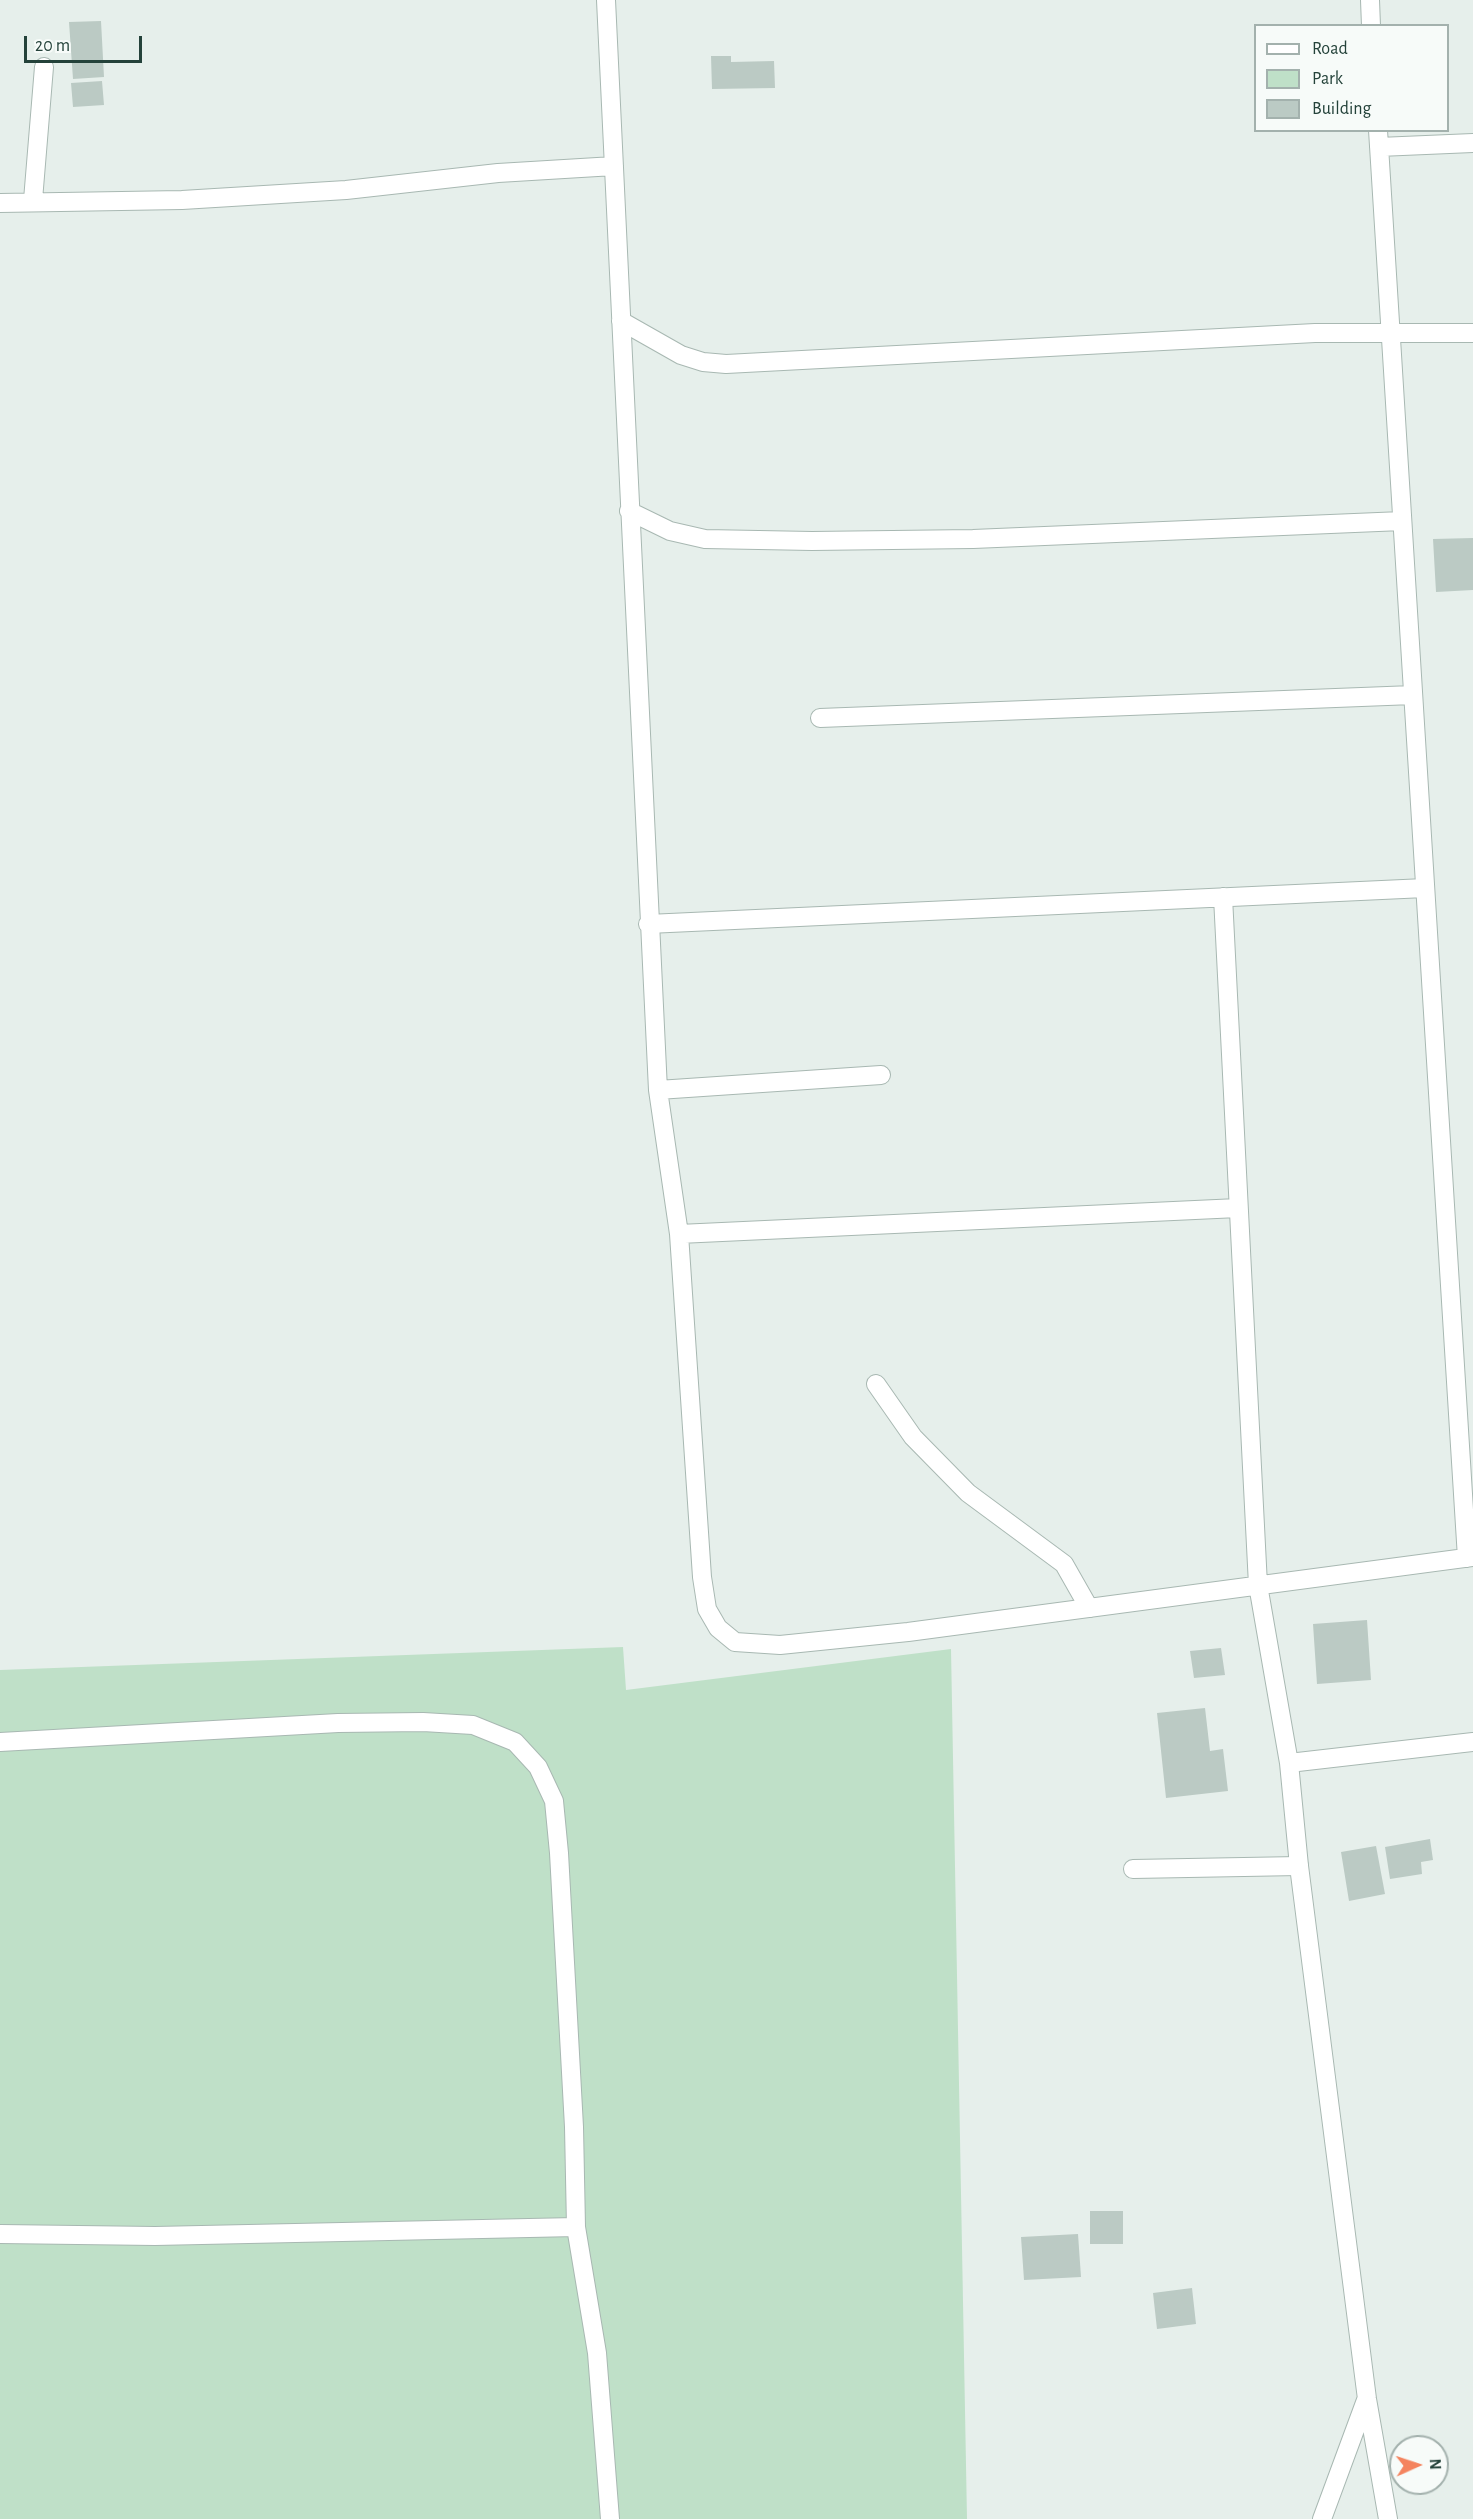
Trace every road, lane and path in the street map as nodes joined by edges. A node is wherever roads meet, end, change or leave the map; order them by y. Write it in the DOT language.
graph roads {
  1 [pos="606,0"];
  2 [pos="1370,0"];
  3 [pos="1371,24"];
  4 [pos="44,67"];
  5 [pos="1379,139"];
  6 [pos="1473,143"];
  7 [pos="614,166"];
  8 [pos="33,200"];
  9 [pos="0,202"];
  10 [pos="621,321"];
  11 [pos="1473,333"];
  12 [pos="1390,334"];
  13 [pos="629,511"];
  14 [pos="1402,521"];
  15 [pos="1413,695"];
  16 [pos="820,718"];
  17 [pos="1425,888"];
  18 [pos="1223,897"];
  19 [pos="648,924"];
  20 [pos="881,1076"];
  21 [pos="658,1090"];
  22 [pos="1238,1208"];
  23 [pos="679,1234"];
  24 [pos="876,1384"];
  25 [pos="1470,1557"];
  26 [pos="1258,1585"];
  27 [pos="1089,1608"];
  28 [pos="0,1742"];
  29 [pos="1473,1742"];
  30 [pos="1288,1763"];
  31 [pos="1299,1866"];
  32 [pos="1132,1869"];
  33 [pos="576,2227"];
  34 [pos="0,2234"];
  35 [pos="1367,2399"];
  36 [pos="610,2519"];
  37 [pos="1322,2519"];
  38 [pos="1388,2519"];
  1 -- 7 [label="street"];
  2 -- 3 [label="street"];
  4 -- 8 [label="street"];
  5 -- 6 [label="street"];
  5 -- 12 [label="street"];
  7 -- 8 [label="street"];
  7 -- 10 [label="street"];
  8 -- 9 [label="street"];
  10 -- 12 [label="street"];
  10 -- 13 [label="street"];
  11 -- 12 [label="street"];
  12 -- 14 [label="street"];
  13 -- 14 [label="street"];
  13 -- 19 [label="street"];
  14 -- 15 [label="street"];
  15 -- 16 [label="street"];
  15 -- 17 [label="street"];
  17 -- 18 [label="street"];
  17 -- 25 [label="street"];
  18 -- 19 [label="street"];
  18 -- 22 [label="street"];
  19 -- 21 [label="street"];
  20 -- 21 [label="street"];
  21 -- 23 [label="street"];
  22 -- 23 [label="street"];
  22 -- 26 [label="street"];
  23 -- 27 [label="street"];
  24 -- 27 [label="street"];
  25 -- 26 [label="street"];
  26 -- 27 [label="street"];
  26 -- 30 [label="street"];
  28 -- 33 [label="street"];
  29 -- 30 [label="street"];
  30 -- 31 [label="street"];
  31 -- 32 [label="street"];
  31 -- 35 [label="street"];
  33 -- 34 [label="street"];
  33 -- 36 [label="street"];
  35 -- 37 [label="street"];
  35 -- 38 [label="street"];
}
